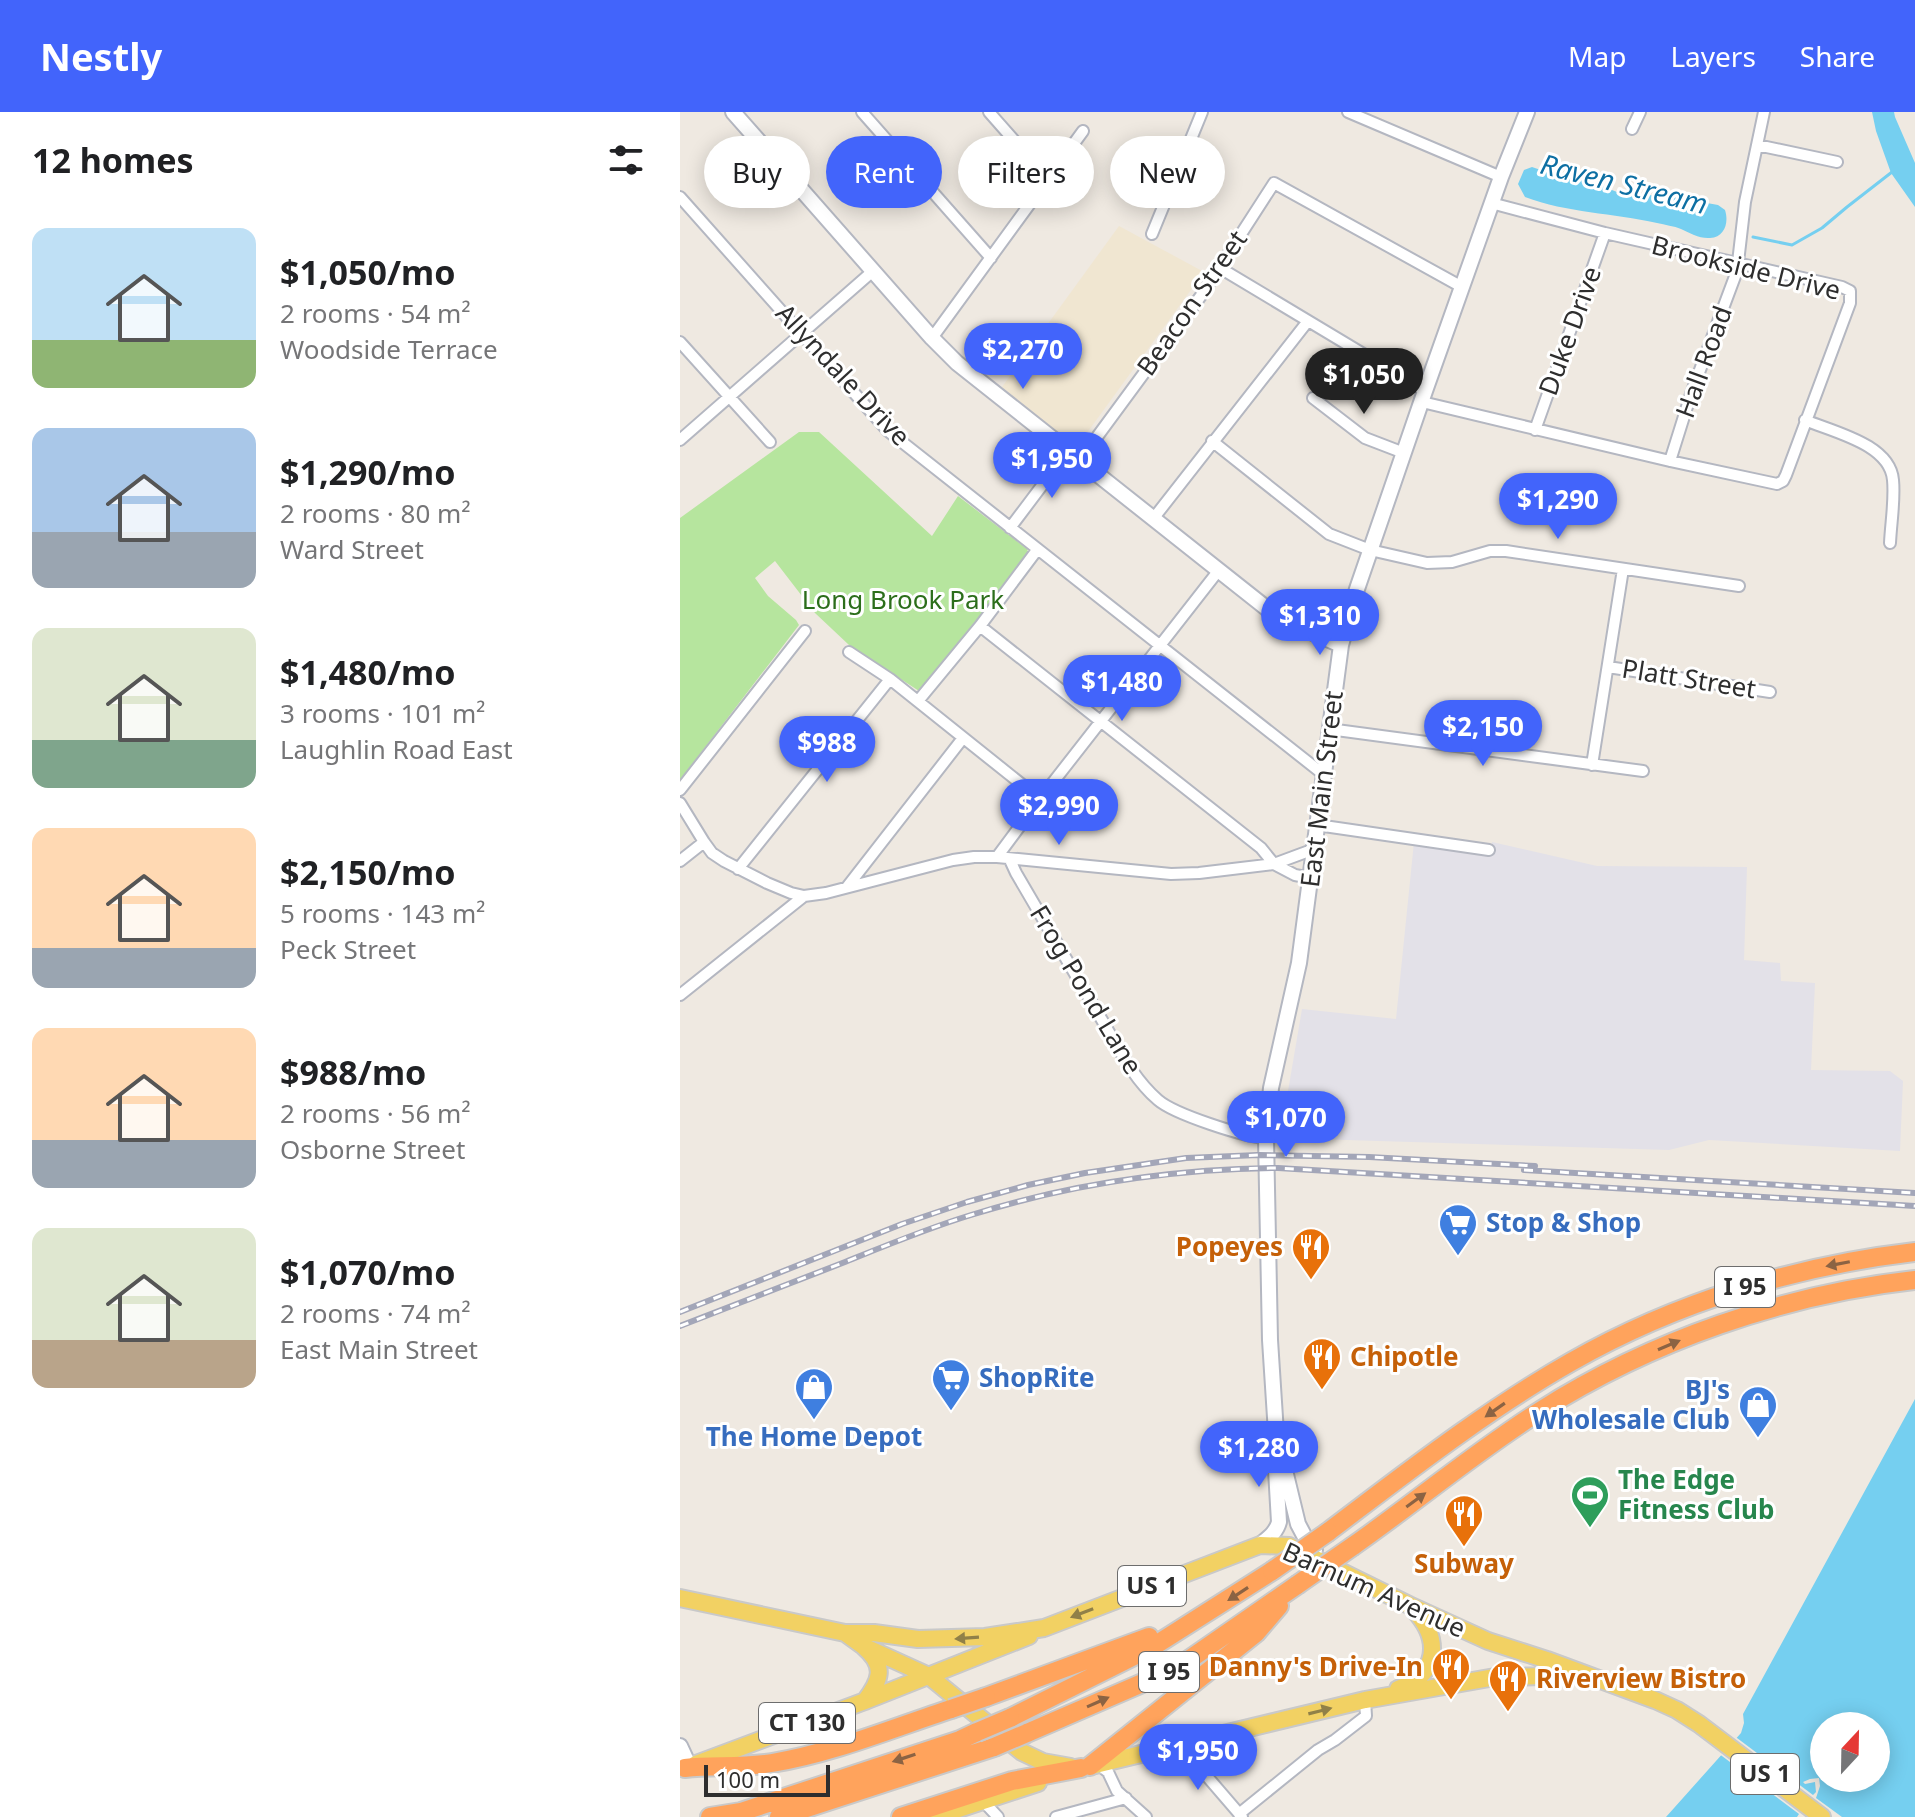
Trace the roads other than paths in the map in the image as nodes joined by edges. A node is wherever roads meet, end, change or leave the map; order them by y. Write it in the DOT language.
graph roads {
  1 [pos="733,112"];
  2 [pos="862,112"];
  3 [pos="989,112"];
  4 [pos="1202,112"];
  5 [pos="1348,112"];
  6 [pos="1527,112"];
  7 [pos="1640,112"];
  8 [pos="1764,112"];
  9 [pos="1632,129"];
  10 [pos="1083,131"];
  11 [pos="1010,136"];
  12 [pos="1079,136"];
  13 [pos="1757,145"];
  14 [pos="1837,162"];
  15 [pos="1501,177"];
  16 [pos="680,197"];
  17 [pos="1491,203"];
  18 [pos="1027,208"];
  19 [pos="1605,233"];
  20 [pos="1152,234"];
  21 [pos="991,258"];
  22 [pos="1738,263"];
  23 [pos="1220,268"];
  24 [pos="873,271"];
  25 [pos="1462,287"];
  26 [pos="1308,321"];
  27 [pos="802,334"];
  28 [pos="932,338"];
  29 [pos="680,342"];
  30 [pos="1423,396"];
  31 [pos="729,397"];
  32 [pos="1313,398"];
  33 [pos="1805,420"];
  34 [pos="1535,430"];
  35 [pos="680,440"];
  36 [pos="1212,441"];
  37 [pos="770,442"];
  38 [pos="1404,453"];
  39 [pos="1074,456"];
  40 [pos="1670,461"];
  41 [pos="1153,519"];
  42 [pos="1010,528"];
  43 [pos="1890,543"];
  44 [pos="1037,550"];
  45 [pos="1370,550"];
  46 [pos="1623,569"];
  47 [pos="1219,570"];
  48 [pos="1739,586"];
  49 [pos="980,626"];
  50 [pos="805,631"];
  51 [pos="1341,645"];
  52 [pos="1160,647"];
  53 [pos="849,652"];
  54 [pos="1608,667"];
  55 [pos="890,679"];
  56 [pos="1770,692"];
  57 [pos="918,701"];
  58 [pos="1102,722"];
  59 [pos="1329,729"];
  60 [pos="963,738"];
  61 [pos="1592,765"];
  62 [pos="1643,771"];
  63 [pos="1323,774"];
  64 [pos="680,790"];
  65 [pos="1040,799"];
  66 [pos="680,803"];
  67 [pos="1317,825"];
  68 [pos="704,842"];
  69 [pos="1315,844"];
  70 [pos="1489,850"];
  71 [pos="997,857"];
  72 [pos="1010,860"];
  73 [pos="680,861"];
  74 [pos="1274,864"];
  75 [pos="738,869"];
  76 [pos="1311,878"];
  77 [pos="847,887"];
  78 [pos="804,896"];
  79 [pos="680,995"];
  80 [pos="1266,1138"];
  81 [pos="1915,1252"];
  82 [pos="1915,1280"];
  83 [pos="1278,1445"];
  84 [pos="1260,1545"];
  85 [pos="1333,1567"];
  86 [pos="1297,1585"];
  87 [pos="680,1598"];
  88 [pos="1409,1605"];
  89 [pos="1203,1616"];
  90 [pos="1044,1628"];
  91 [pos="845,1633"];
  92 [pos="1025,1638"];
  93 [pos="863,1646"];
  94 [pos="1565,1667"];
  95 [pos="929,1676"];
  96 [pos="1383,1697"];
  97 [pos="1365,1700"];
  98 [pos="865,1701"];
  99 [pos="956,1705"];
  100 [pos="1180,1745"];
  101 [pos="680,1746"];
  102 [pos="1090,1766"];
  103 [pos="682,1768"];
  104 [pos="1126,1798"];
  105 [pos="983,1801"];
  106 [pos="1241,1815"];
  107 [pos="710,1817"];
  108 [pos="779,1817"];
  109 [pos="901,1817"];
  110 [pos="934,1817"];
  111 [pos="998,1817"];
  112 [pos="1056,1817"];
  113 [pos="1146,1817"];
  114 [pos="1822,1817"];
  1 -- 24 [label="main road"];
  2 -- 21 [label="street"];
  3 -- 11 [label="street"];
  4 -- 20 [label="street"];
  5 -- 15 [label="street"];
  6 -- 15 [label="main road, East Main Street"];
  7 -- 9 [label="street"];
  8 -- 13 [label="street, Hall Road"];
  10 -- 12 [label="street"];
  13 -- 14 [label="street"];
  13 -- 22 [label="street, Hall Road"];
  15 -- 17 [label="main road, East Main Street"];
  16 -- 27 [label="street, Allyndale Drive"];
  17 -- 19 [label="street, Brookside Drive"];
  17 -- 25 [label="main road, East Main Street"];
  18 -- 21 [label="street"];
  19 -- 22 [label="street, Brookside Drive"];
  19 -- 34 [label="street, Duke Drive"];
  21 -- 28 [label="street"];
  22 -- 33 [label="street, Brookside Drive"];
  22 -- 40 [label="street, Hall Road"];
  23 -- 25 [label="street, Beacon Street"];
  23 -- 26 [label="street"];
  23 -- 39 [label="street, Beacon Street"];
  24 -- 27 [label="street"];
  24 -- 28 [label="main road"];
  25 -- 30 [label="main road, East Main Street"];
  26 -- 30 [label="street"];
  26 -- 36 [label="street"];
  27 -- 31 [label="street"];
  27 -- 42 [label="street, Allyndale Drive"];
  28 -- 39 [label="main road"];
  29 -- 31 [label="street"];
  30 -- 34 [label="street"];
  30 -- 38 [label="main road, East Main Street"];
  31 -- 35 [label="street"];
  31 -- 37 [label="street"];
  32 -- 38 [label="street"];
  33 -- 40 [label="street, Brookside Drive"];
  33 -- 43 [label="street"];
  34 -- 40 [label="street"];
  36 -- 41 [label="street"];
  36 -- 45 [label="street"];
  38 -- 45 [label="main road, East Main Street"];
  39 -- 41 [label="main road"];
  39 -- 42 [label="street, Beacon Street"];
  41 -- 47 [label="main road"];
  42 -- 44 [label="street, Allyndale Drive"];
  44 -- 49 [label="street"];
  44 -- 52 [label="street, Allyndale Drive"];
  45 -- 46 [label="street"];
  45 -- 51 [label="main road, East Main Street"];
  46 -- 48 [label="street"];
  46 -- 54 [label="street"];
  47 -- 51 [label="main road"];
  47 -- 52 [label="street"];
  49 -- 57 [label="street"];
  49 -- 58 [label="street"];
  50 -- 64 [label="street"];
  51 -- 59 [label="main road, East Main Street"];
  52 -- 58 [label="street"];
  52 -- 63 [label="street, Allyndale Drive"];
  53 -- 55 [label="street"];
  54 -- 56 [label="street, Platt Street"];
  54 -- 61 [label="street"];
  55 -- 57 [label="street"];
  55 -- 75 [label="street"];
  57 -- 60 [label="street"];
  58 -- 65 [label="street"];
  58 -- 74 [label="street"];
  59 -- 61 [label="street"];
  59 -- 63 [label="main road, East Main Street"];
  60 -- 65 [label="street"];
  60 -- 77 [label="street"];
  61 -- 62 [label="street"];
  63 -- 67 [label="main road, East Main Street"];
  65 -- 71 [label="street"];
  66 -- 68 [label="street"];
  67 -- 69 [label="main road, East Main Street"];
  67 -- 70 [label="street"];
  68 -- 73 [label="street"];
  68 -- 75 [label="street"];
  69 -- 74 [label="street"];
  69 -- 76 [label="main road, East Main Street"];
  71 -- 72 [label="street"];
  71 -- 77 [label="street"];
  72 -- 74 [label="street"];
  72 -- 80 [label="street, Frog Pond Lane"];
  74 -- 76 [label="street"];
  75 -- 78 [label="street"];
  76 -- 80 [label="main road, East Main Street"];
  77 -- 78 [label="street"];
  78 -- 79 [label="street"];
  80 -- 83 [label="main road, East Main Street"];
  81 -- 89 [label="highway, I 95, one-way, bridge"];
  86 -- 82 [label="highway, I 95, one-way, bridge"];
  83 -- 84 [label="main road, East Main Street"];
  83 -- 85 [label="main road, East Main Street"];
  84 -- 85 [label="main road, Barnum Avenue / US 1"];
  84 -- 90 [label="main road, Barnum Avenue / US 1, one-way"];
  85 -- 88 [label="main road, Barnum Avenue / US 1"];
  86 -- 102 [label="highway"];
  108 -- 86 [label="highway, I 95, one-way, bridge"];
  87 -- 91 [label="main road, Barnum Avenue / US 1"];
  88 -- 94 [label="main road, Barnum Avenue / US 1"];
  88 -- 96 [label="main road"];
  89 -- 99 [label="highway, bridge"];
  89 -- 107 [label="highway, I 95, one-way, bridge"];
  90 -- 91 [label="main road, Barnum Avenue / US 1, one-way"];
  90 -- 92 [label="main road, CT 130"];
  91 -- 93 [label="main road, Barnum Avenue / US 1"];
  92 -- 95 [label="main road, CT 130"];
  92 -- 99 [label="main road"];
  93 -- 95 [label="main road, Barnum Avenue / US 1"];
  93 -- 98 [label="main road"];
  94 -- 96 [label="main road, US 1"];
  94 -- 114 [label="main road, Barnum Avenue / US 1"];
  95 -- 98 [label="main road, CT 130"];
  95 -- 99 [label="main road, Barnum Avenue / US 1"];
  96 -- 97 [label="main road, US 1"];
  100 -- 97 [label="main road, US 1, one-way"];
  97 -- 106 [label="street"];
  98 -- 103 [label="main road, CT 130"];
  99 -- 102 [label="main road, Barnum Avenue / US 1"];
  99 -- 103 [label="highway"];
  100 -- 102 [label="main road, US 1"];
  100 -- 106 [label="street"];
  101 -- 103 [label="main road"];
  102 -- 104 [label="street"];
  102 -- 105 [label="main road"];
  102 -- 109 [label="highway"];
  104 -- 112 [label="street"];
  104 -- 113 [label="street"];
  105 -- 110 [label="main road"];
  105 -- 111 [label="street"];
}
